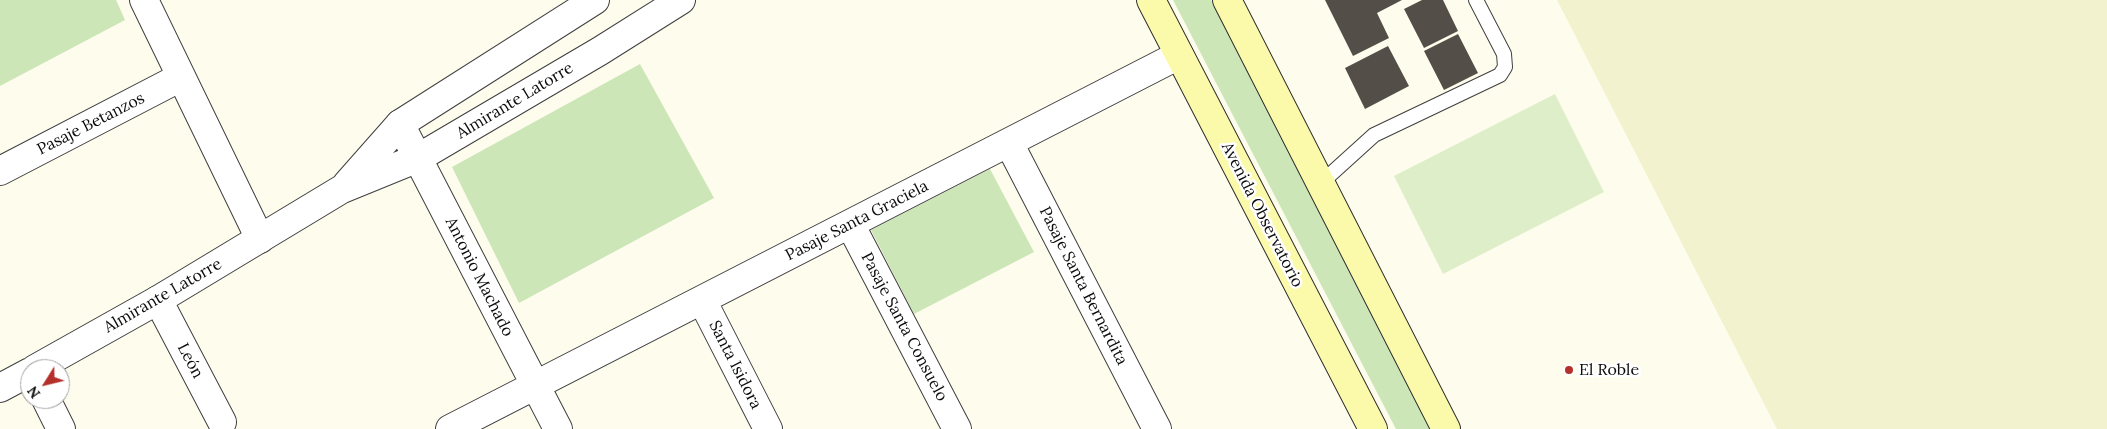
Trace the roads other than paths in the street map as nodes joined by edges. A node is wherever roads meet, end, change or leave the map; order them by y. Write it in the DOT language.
graph roads {
  1 [pos="144,0"];
  2 [pos="595,0"];
  3 [pos="681,0"];
  4 [pos="1151,0"];
  5 [pos="1227,0"];
  6 [pos="1476,0"];
  7 [pos="1179,55"];
  8 [pos="181,77"];
  9 [pos="400,124"];
  10 [pos="1009,143"];
  11 [pos="418,158"];
  12 [pos="0,171"];
  13 [pos="1321,183"];
  14 [pos="342,189"];
  15 [pos="850,224"];
  16 [pos="260,239"];
  17 [pos="158,300"];
  18 [pos="702,300"];
  19 [pos="53,359"];
  20 [pos="20,377"];
  21 [pos="536,386"];
  22 [pos="0,388"];
  23 [pos="51,409"];
  24 [pos="222,422"];
  25 [pos="62,429"];
  26 [pos="450,429"];
  27 [pos="558,429"];
  28 [pos="768,429"];
  29 [pos="957,429"];
  30 [pos="1157,429"];
  31 [pos="1373,429"];
  32 [pos="1446,429"];
  1 -- 8 [label="street"];
  2 -- 9 [label="street, Almirante Latorre"];
  3 -- 11 [label="street, Almirante Latorre"];
  4 -- 7 [label="main road, Avenida Observatorio"];
  5 -- 13 [label="main road"];
  6 -- 13 [label="lane"];
  7 -- 10 [label="street, Pasaje Santa Graciela"];
  7 -- 31 [label="main road, Avenida Observatorio"];
  8 -- 12 [label="street, Pasaje Betanzos"];
  8 -- 16 [label="street"];
  9 -- 11 [label="street, Antonio Machado"];
  9 -- 14 [label="street, Almirante Latorre"];
  10 -- 15 [label="street, Pasaje Santa Graciela"];
  10 -- 30 [label="street, Pasaje Santa Bernardita"];
  11 -- 14 [label="street, Almirante Latorre"];
  11 -- 21 [label="street, Antonio Machado"];
  13 -- 32 [label="main road"];
  14 -- 16 [label="street, Almirante Latorre"];
  15 -- 18 [label="street, Pasaje Santa Graciela"];
  15 -- 29 [label="street, Pasaje Santa Consuelo"];
  16 -- 17 [label="street, Almirante Latorre"];
  17 -- 19 [label="street, Almirante Latorre"];
  17 -- 24 [label="street, León"];
  18 -- 21 [label="street, Pasaje Santa Graciela"];
  18 -- 28 [label="street, Santa Isidora"];
  20 -- 22 [label="street"];
  21 -- 26 [label="street, Pasaje Santa Graciela"];
  21 -- 27 [label="street, Antonio Machado"];
  23 -- 25 [label="street"];
}
